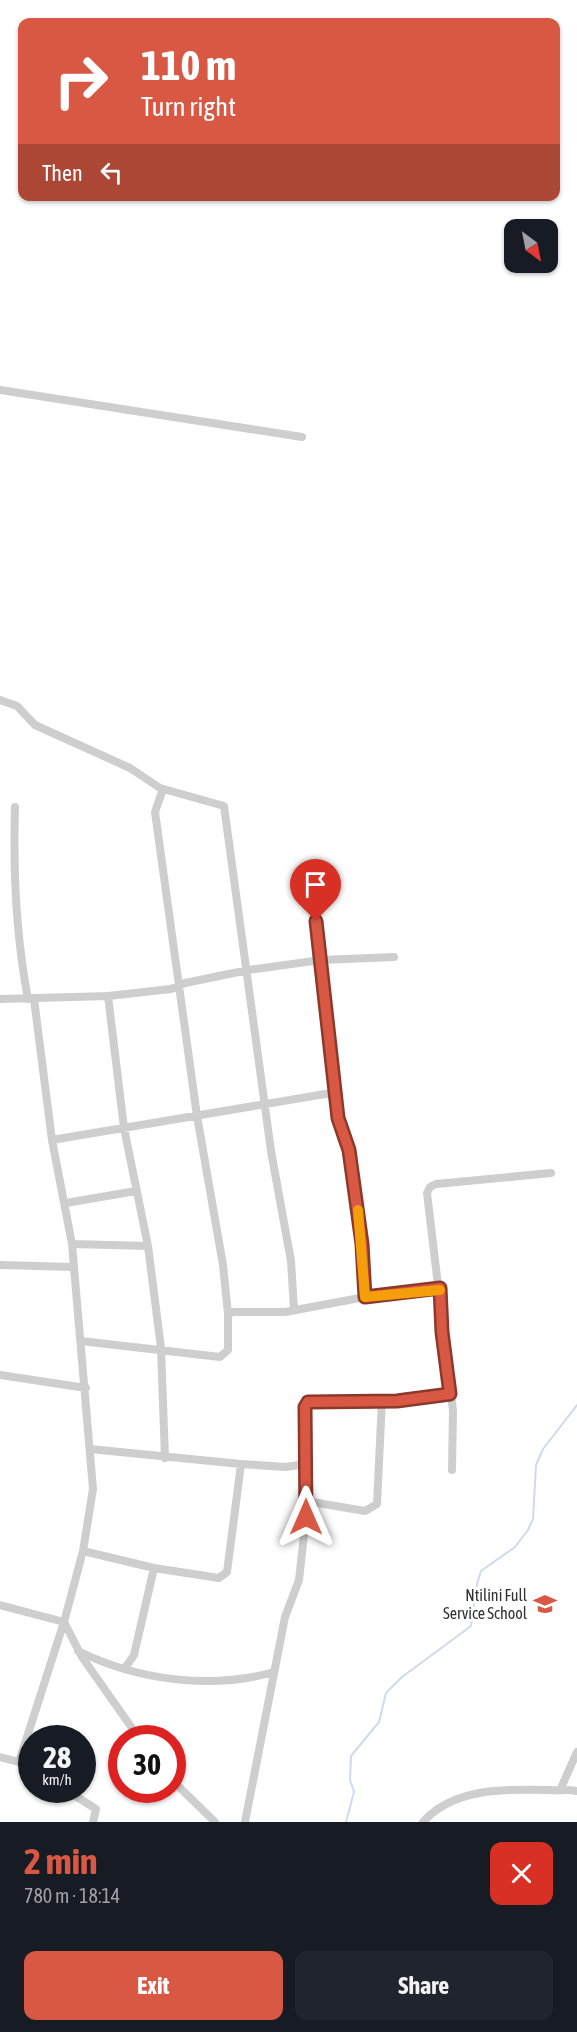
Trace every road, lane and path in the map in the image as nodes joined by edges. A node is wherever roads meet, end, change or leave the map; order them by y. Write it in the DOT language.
graph roads {
  1 [pos="0,390"];
  2 [pos="302,437"];
  3 [pos="0,700"];
  4 [pos="163,789"];
  5 [pos="15,807"];
  6 [pos="314,901"];
  7 [pos="394,957"];
  8 [pos="321,960"];
  9 [pos="248,970"];
  10 [pos="180,986"];
  11 [pos="108,996"];
  12 [pos="0,999"];
  13 [pos="31,999"];
  14 [pos="337,1092"];
  15 [pos="266,1102"];
  16 [pos="197,1116"];
  17 [pos="124,1128"];
  18 [pos="52,1140"];
  19 [pos="551,1173"];
  20 [pos="136,1191"];
  21 [pos="66,1203"];
  22 [pos="72,1244"];
  23 [pos="147,1246"];
  24 [pos="0,1265"];
  25 [pos="73,1267"];
  26 [pos="440,1288"];
  27 [pos="365,1297"];
  28 [pos="294,1309"];
  29 [pos="228,1314"];
  30 [pos="81,1341"];
  31 [pos="161,1348"];
  32 [pos="0,1375"];
  33 [pos="86,1388"];
  34 [pos="450,1394"];
  35 [pos="382,1401"];
  36 [pos="90,1449"];
  37 [pos="165,1458"];
  38 [pos="304,1462"];
  39 [pos="241,1464"];
  40 [pos="452,1470"];
  41 [pos="306,1501"];
  42 [pos="83,1551"];
  43 [pos="154,1568"];
  44 [pos="0,1605"];
  45 [pos="64,1622"];
  46 [pos="78,1651"];
  47 [pos="125,1668"];
  48 [pos="274,1672"];
  49 [pos="31,1725"];
  50 [pos="130,1725"];
  51 [pos="577,1752"];
  52 [pos="0,1757"];
  53 [pos="18,1762"];
  54 [pos="561,1788"];
  55 [pos="577,1791"];
  56 [pos="186,1793"];
  57 [pos="89,1803"];
  58 [pos="93,1822"];
  59 [pos="216,1822"];
  60 [pos="244,1822"];
  61 [pos="423,1822"];
  1 -- 2 [label="street"];
  3 -- 4 [label="street"];
  4 -- 9 [label="street"];
  4 -- 10 [label="street"];
  5 -- 13 [label="street"];
  6 -- 8 [label="street"];
  7 -- 8 [label="street"];
  8 -- 9 [label="street"];
  8 -- 14 [label="street"];
  9 -- 10 [label="street"];
  9 -- 15 [label="street"];
  10 -- 11 [label="street"];
  10 -- 16 [label="street"];
  11 -- 13 [label="street"];
  11 -- 17 [label="street"];
  12 -- 13 [label="street"];
  13 -- 18 [label="street"];
  14 -- 15 [label="street"];
  14 -- 27 [label="street"];
  15 -- 16 [label="street"];
  15 -- 28 [label="street"];
  16 -- 17 [label="street"];
  16 -- 29 [label="street"];
  17 -- 18 [label="street"];
  17 -- 20 [label="street"];
  18 -- 21 [label="street"];
  19 -- 26 [label="street"];
  20 -- 21 [label="street"];
  20 -- 23 [label="street"];
  21 -- 22 [label="street"];
  22 -- 23 [label="street"];
  22 -- 25 [label="street"];
  23 -- 31 [label="street"];
  24 -- 25 [label="street"];
  25 -- 30 [label="street"];
  26 -- 27 [label="street"];
  26 -- 34 [label="street"];
  27 -- 28 [label="street"];
  28 -- 29 [label="street"];
  29 -- 31 [label="street"];
  30 -- 31 [label="street"];
  30 -- 33 [label="street"];
  31 -- 37 [label="street"];
  32 -- 33 [label="street"];
  33 -- 36 [label="street"];
  34 -- 35 [label="street"];
  34 -- 40 [label="street"];
  35 -- 38 [label="street"];
  35 -- 41 [label="street"];
  36 -- 37 [label="street"];
  36 -- 42 [label="street"];
  37 -- 39 [label="street"];
  38 -- 39 [label="street"];
  38 -- 41 [label="street"];
  39 -- 43 [label="street"];
  41 -- 48 [label="street"];
  42 -- 43 [label="street"];
  42 -- 45 [label="street"];
  43 -- 47 [label="street"];
  44 -- 45 [label="street"];
  45 -- 46 [label="street"];
  45 -- 49 [label="street"];
  46 -- 47 [label="street"];
  46 -- 50 [label="street"];
  47 -- 48 [label="street"];
  48 -- 60 [label="street"];
  51 -- 54 [label="street"];
  52 -- 53 [label="street"];
  54 -- 55 [label="street"];
  54 -- 61 [label="street"];
  56 -- 59 [label="street"];
  57 -- 58 [label="street"];
}
